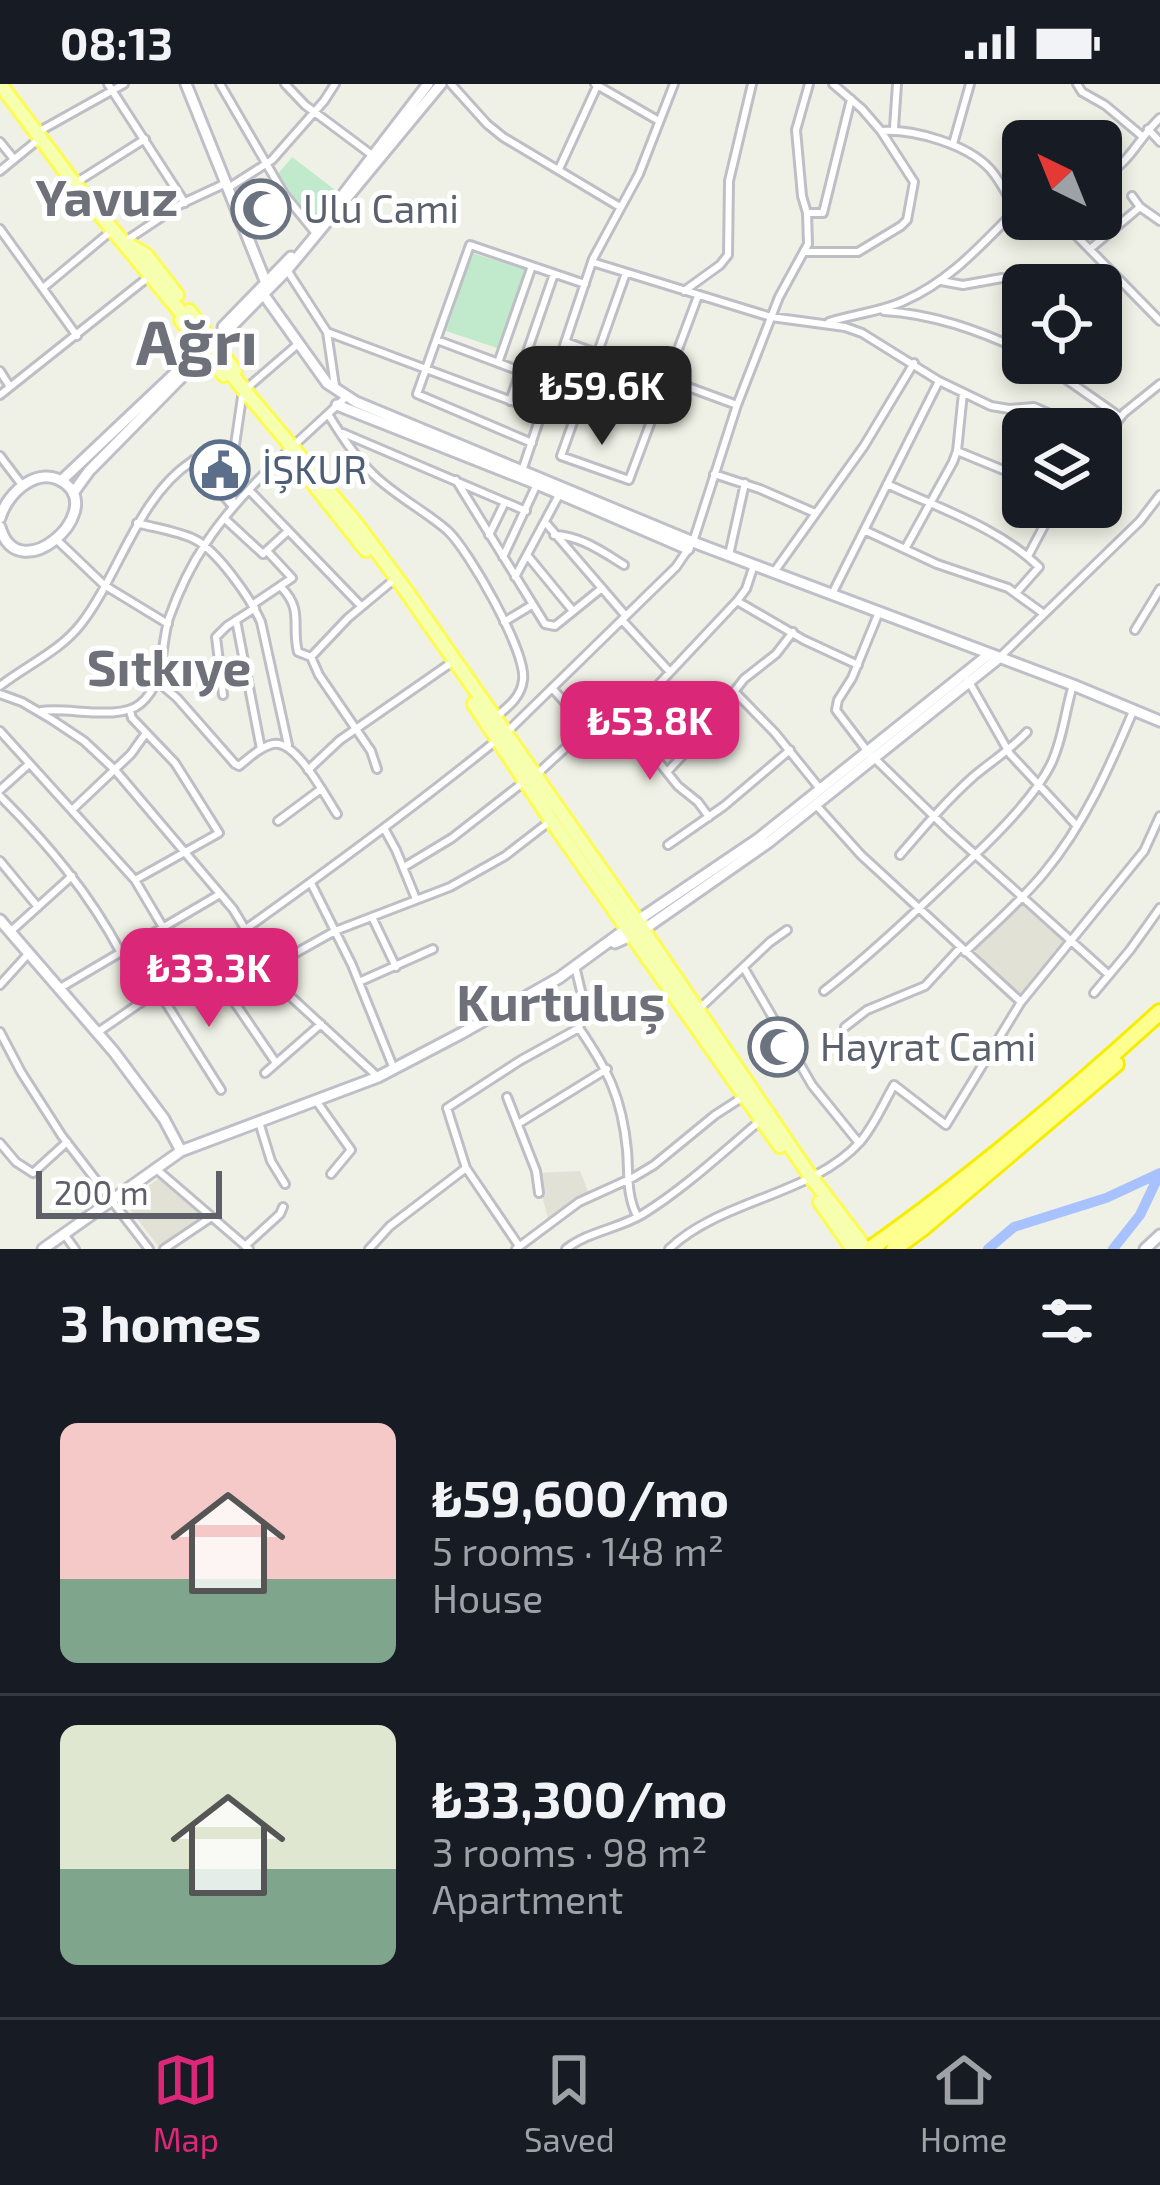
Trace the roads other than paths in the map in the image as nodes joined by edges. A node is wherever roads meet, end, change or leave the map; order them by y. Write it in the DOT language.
graph roads {
  1 [pos="0,84"];
  2 [pos="124,84"];
  3 [pos="185,84"];
  4 [pos="220,84"];
  5 [pos="285,84"];
  6 [pos="335,84"];
  7 [pos="428,84"];
  8 [pos="441,84"];
  9 [pos="451,84"];
  10 [pos="674,84"];
  11 [pos="752,84"];
  12 [pos="808,84"];
  13 [pos="832,84"];
  14 [pos="897,84"];
  15 [pos="970,84"];
  16 [pos="1077,84"];
  17 [pos="597,85"];
  18 [pos="110,87"];
  19 [pos="851,99"];
  20 [pos="314,112"];
  21 [pos="1160,118"];
  22 [pos="659,121"];
  23 [pos="893,130"];
  24 [pos="881,131"];
  25 [pos="1145,133"];
  26 [pos="37,136"];
  27 [pos="145,140"];
  28 [pos="0,142"];
  29 [pos="1160,142"];
  30 [pos="952,145"];
  31 [pos="376,158"];
  32 [pos="14,159"];
  33 [pos="1122,164"];
  34 [pos="266,165"];
  35 [pos="559,169"];
  36 [pos="0,171"];
  37 [pos="74,183"];
  38 [pos="1002,185"];
  39 [pos="227,186"];
  40 [pos="1132,196"];
  41 [pos="185,203"];
  42 [pos="620,207"];
  43 [pos="1140,207"];
  44 [pos="807,213"];
  45 [pos="1160,221"];
  46 [pos="1002,227"];
  47 [pos="0,229"];
  48 [pos="113,230"];
  49 [pos="314,231"];
  50 [pos="1081,240"];
  51 [pos="124,242"];
  52 [pos="1090,249"];
  53 [pos="804,252"];
  54 [pos="592,262"];
  55 [pos="532,266"];
  56 [pos="287,270"];
  57 [pos="554,273"];
  58 [pos="626,273"];
  59 [pos="1002,278"];
  60 [pos="146,279"];
  61 [pos="941,281"];
  62 [pos="585,284"];
  63 [pos="43,288"];
  64 [pos="265,289"];
  65 [pos="684,291"];
  66 [pos="698,296"];
  67 [pos="878,310"];
  68 [pos="771,316"];
  69 [pos="188,321"];
  70 [pos="1160,321"];
  71 [pos="823,324"];
  72 [pos="327,332"];
  73 [pos="77,336"];
  74 [pos="437,340"];
  75 [pos="566,342"];
  76 [pos="1002,342"];
  77 [pos="298,344"];
  78 [pos="209,346"];
  79 [pos="598,354"];
  80 [pos="498,363"];
  81 [pos="914,363"];
  82 [pos="226,368"];
  83 [pos="426,368"];
  84 [pos="0,370"];
  85 [pos="520,371"];
  86 [pos="665,379"];
  87 [pos="939,381"];
  88 [pos="1072,384"];
  89 [pos="1160,384"];
  90 [pos="10,387"];
  91 [pos="245,392"];
  92 [pos="963,393"];
  93 [pos="0,395"];
  94 [pos="337,401"];
  95 [pos="510,401"];
  96 [pos="737,405"];
  97 [pos="1003,408"];
  98 [pos="1107,408"];
  99 [pos="541,412"];
  100 [pos="1122,415"];
  101 [pos="339,432"];
  102 [pos="532,443"];
  103 [pos="235,446"];
  104 [pos="292,450"];
  105 [pos="956,451"];
  106 [pos="0,456"];
  107 [pos="193,460"];
  108 [pos="1002,470"];
  109 [pos="521,474"];
  110 [pos="714,474"];
  111 [pos="456,480"];
  112 [pos="61,481"];
  113 [pos="538,481"];
  114 [pos="745,483"];
  115 [pos="887,484"];
  116 [pos="22,485"];
  117 [pos="249,490"];
  118 [pos="561,491"];
  119 [pos="73,493"];
  120 [pos="1160,494"];
  121 [pos="505,502"];
  122 [pos="929,504"];
  123 [pos="232,506"];
  124 [pos="1156,510"];
  125 [pos="526,511"];
  126 [pos="815,513"];
  127 [pos="0,518"];
  128 [pos="224,518"];
  129 [pos="545,522"];
  130 [pos="137,523"];
  131 [pos="1043,528"];
  132 [pos="864,530"];
  133 [pos="288,531"];
  134 [pos="489,535"];
  135 [pos="554,535"];
  136 [pos="1,536"];
  137 [pos="56,540"];
  138 [pos="690,545"];
  139 [pos="204,546"];
  140 [pos="905,549"];
  141 [pos="267,550"];
  142 [pos="527,555"];
  143 [pos="729,555"];
  144 [pos="503,556"];
  145 [pos="1028,556"];
  146 [pos="754,565"];
  147 [pos="624,566"];
  148 [pos="774,572"];
  149 [pos="515,577"];
  150 [pos="390,583"];
  151 [pos="104,585"];
  152 [pos="281,586"];
  153 [pos="602,588"];
  154 [pos="1160,590"];
  155 [pos="1016,593"];
  156 [pos="832,595"];
  157 [pos="737,601"];
  158 [pos="362,605"];
  159 [pos="532,605"];
  160 [pos="254,606"];
  161 [pos="573,611"];
  162 [pos="879,612"];
  163 [pos="1044,615"];
  164 [pos="624,618"];
  165 [pos="236,620"];
  166 [pos="503,622"];
  167 [pos="168,624"];
  168 [pos="1136,630"];
  169 [pos="793,632"];
  170 [pos="993,656"];
  171 [pos="311,657"];
  172 [pos="448,665"];
  173 [pos="858,665"];
  174 [pos="670,672"];
  175 [pos="967,678"];
  176 [pos="156,680"];
  177 [pos="1073,685"];
  178 [pos="551,688"];
  179 [pos="0,690"];
  180 [pos="734,691"];
  181 [pos="223,695"];
  182 [pos="130,710"];
  183 [pos="1134,710"];
  184 [pos="38,712"];
  185 [pos="494,719"];
  186 [pos="626,721"];
  187 [pos="1160,721"];
  188 [pos="587,728"];
  189 [pos="356,730"];
  190 [pos="0,731"];
  191 [pos="1028,732"];
  192 [pos="146,733"];
  193 [pos="596,737"];
  194 [pos="609,737"];
  195 [pos="500,738"];
  196 [pos="288,745"];
  197 [pos="261,749"];
  198 [pos="790,750"];
  199 [pos="1008,751"];
  200 [pos="871,755"];
  201 [pos="29,764"];
  202 [pos="377,769"];
  203 [pos="116,770"];
  204 [pos="308,770"];
  205 [pos="668,771"];
  206 [pos="530,779"];
  207 [pos="1036,784"];
  208 [pos="321,789"];
  209 [pos="821,790"];
  210 [pos="0,793"];
  211 [pos="816,805"];
  212 [pos="72,810"];
  213 [pos="337,814"];
  214 [pos="933,816"];
  215 [pos="1160,816"];
  216 [pos="709,817"];
  217 [pos="551,820"];
  218 [pos="278,821"];
  219 [pos="1076,825"];
  220 [pos="385,830"];
  221 [pos="668,845"];
  222 [pos="184,852"];
  223 [pos="900,855"];
  224 [pos="974,855"];
  225 [pos="0,861"];
  226 [pos="404,867"];
  227 [pos="72,876"];
  228 [pos="135,880"];
  229 [pos="311,884"];
  230 [pos="220,894"];
  231 [pos="1021,898"];
  232 [pos="416,899"];
  233 [pos="38,907"];
  234 [pos="1160,908"];
  235 [pos="918,909"];
  236 [pos="372,917"];
  237 [pos="0,920"];
  238 [pos="164,929"];
  239 [pos="634,929"];
  240 [pos="246,930"];
  241 [pos="787,930"];
  242 [pos="335,931"];
  243 [pos="10,932"];
  244 [pos="1072,940"];
  245 [pos="433,950"];
  246 [pos="963,950"];
  247 [pos="121,952"];
  248 [pos="29,953"];
  249 [pos="206,959"];
  250 [pos="575,966"];
  251 [pos="396,967"];
  252 [pos="269,968"];
  253 [pos="744,968"];
  254 [pos="1108,975"];
  255 [pos="359,982"];
  256 [pos="0,985"];
  257 [pos="60,988"];
  258 [pos="158,991"];
  259 [pos="824,992"];
  260 [pos="1094,993"];
  261 [pos="1021,1002"];
  262 [pos="698,1010"];
  263 [pos="1160,1012"];
  264 [pos="1160,1023"];
  265 [pos="321,1024"];
  266 [pos="579,1028"];
  267 [pos="844,1028"];
  268 [pos="0,1032"];
  269 [pos="98,1032"];
  270 [pos="276,1063"];
  271 [pos="394,1069"];
  272 [pos="607,1070"];
  273 [pos="265,1073"];
  274 [pos="378,1077"];
  275 [pos="221,1090"];
  276 [pos="746,1095"];
  277 [pos="507,1097"];
  278 [pos="317,1102"];
  279 [pos="761,1120"];
  280 [pos="259,1121"];
  281 [pos="518,1124"];
  282 [pos="67,1142"];
  283 [pos="0,1143"];
  284 [pos="860,1143"];
  285 [pos="182,1151"];
  286 [pos="155,1168"];
  287 [pos="466,1168"];
  288 [pos="331,1174"];
  289 [pos="808,1179"];
  290 [pos="627,1181"];
  291 [pos="285,1184"];
  292 [pos="539,1193"];
  293 [pos="112,1199"];
  294 [pos="283,1207"];
  295 [pos="212,1217"];
  296 [pos="638,1217"];
  297 [pos="924,1227"];
  298 [pos="64,1234"];
  299 [pos="1160,1235"];
  300 [pos="247,1247"];
  301 [pos="518,1248"];
  302 [pos="43,1249"];
  303 [pos="75,1249"];
  304 [pos="149,1249"];
  305 [pos="164,1249"];
  306 [pos="369,1249"];
  307 [pos="566,1249"];
  308 [pos="669,1249"];
  309 [pos="853,1249"];
  310 [pos="868,1249"];
  311 [pos="894,1249"];
  312 [pos="908,1249"];
  313 [pos="1145,1249"];
  1 -- 26 [label="main road"];
  2 -- 18 [label="street"];
  3 -- 39 [label="street"];
  4 -- 34 [label="street"];
  5 -- 20 [label="street"];
  6 -- 20 [label="street"];
  7 -- 31 [label="street"];
  8 -- 31 [label="street"];
  9 -- 35 [label="street"];
  10 -- 22 [label="street"];
  11 -- 65 [label="street"];
  12 -- 44 [label="street"];
  13 -- 19 [label="street"];
  14 -- 23 [label="street"];
  15 -- 30 [label="street"];
  16 -- 25 [label="street"];
  17 -- 22 [label="street"];
  17 -- 35 [label="street"];
  18 -- 26 [label="street"];
  18 -- 27 [label="street"];
  19 -- 24 [label="street"];
  19 -- 44 [label="street"];
  20 -- 31 [label="street"];
  20 -- 34 [label="street"];
  21 -- 25 [label="street"];
  22 -- 42 [label="street"];
  23 -- 24 [label="street"];
  23 -- 30 [label="street"];
  24 -- 53 [label="street"];
  25 -- 29 [label="street"];
  25 -- 33 [label="street"];
  26 -- 32 [label="street"];
  26 -- 37 [label="main road"];
  27 -- 37 [label="street"];
  27 -- 41 [label="street"];
  28 -- 32 [label="street"];
  30 -- 38 [label="street"];
  31 -- 49 [label="street"];
  31 -- 56 [label="street"];
  32 -- 36 [label="street"];
  34 -- 39 [label="street"];
  34 -- 49 [label="street"];
  35 -- 42 [label="street"];
  37 -- 48 [label="main road"];
  39 -- 41 [label="street"];
  39 -- 64 [label="street"];
  40 -- 43 [label="street"];
  41 -- 51 [label="street"];
  42 -- 54 [label="street"];
  43 -- 45 [label="street"];
  43 -- 52 [label="street"];
  44 -- 53 [label="street"];
  46 -- 61 [label="street"];
  47 -- 63 [label="street"];
  48 -- 51 [label="main road"];
  48 -- 63 [label="street"];
  49 -- 64 [label="street"];
  50 -- 52 [label="street"];
  51 -- 60 [label="main road"];
  51 -- 69 [label="main road"];
  51 -- 78 [label="main road"];
  52 -- 70 [label="street"];
  53 -- 68 [label="street"];
  54 -- 58 [label="street"];
  54 -- 62 [label="street"];
  55 -- 57 [label="street"];
  55 -- 74 [label="street"];
  55 -- 80 [label="street"];
  56 -- 64 [label="street"];
  56 -- 72 [label="street"];
  57 -- 62 [label="street"];
  57 -- 85 [label="street"];
  58 -- 65 [label="street"];
  58 -- 79 [label="street"];
  59 -- 61 [label="street"];
  60 -- 73 [label="street"];
  60 -- 78 [label="main road"];
  61 -- 67 [label="street"];
  62 -- 75 [label="street"];
  63 -- 73 [label="street"];
  64 -- 77 [label="street"];
  64 -- 78 [label="street"];
  65 -- 66 [label="street"];
  66 -- 68 [label="street"];
  66 -- 86 [label="street"];
  67 -- 71 [label="street"];
  67 -- 76 [label="street"];
  68 -- 71 [label="street"];
  68 -- 96 [label="street"];
  71 -- 81 [label="street"];
  72 -- 83 [label="street"];
  72 -- 94 [label="street"];
  73 -- 90 [label="street"];
  74 -- 80 [label="street"];
  74 -- 83 [label="street"];
  75 -- 79 [label="street"];
  75 -- 99 [label="street"];
  77 -- 91 [label="street"];
  77 -- 94 [label="street"];
  78 -- 91 [label="main road"];
  78 -- 112 [label="street"];
  78 -- 119 [label="street"];
  79 -- 86 [label="street"];
  79 -- 86 [label="street"];
  80 -- 85 [label="street"];
  81 -- 87 [label="street"];
  81 -- 126 [label="street"];
  82 -- 104 [label="main road"];
  83 -- 95 [label="street"];
  83 -- 102 [label="street"];
  84 -- 90 [label="street"];
  85 -- 95 [label="street"];
  86 -- 96 [label="street"];
  87 -- 92 [label="street"];
  87 -- 115 [label="street"];
  88 -- 98 [label="street"];
  89 -- 100 [label="street"];
  90 -- 93 [label="street"];
  91 -- 103 [label="street"];
  91 -- 104 [label="main road"];
  92 -- 97 [label="street"];
  92 -- 105 [label="street"];
  94 -- 101 [label="street"];
  94 -- 104 [label="street"];
  94 -- 109 [label="street"];
  95 -- 99 [label="street"];
  96 -- 110 [label="street"];
  99 -- 102 [label="street"];
  101 -- 111 [label="street"];
  101 -- 166 [label="street"];
  102 -- 109 [label="street"];
  103 -- 107 [label="street"];
  103 -- 123 [label="street"];
  104 -- 117 [label="street"];
  104 -- 150 [label="main road"];
  104 -- 185 [label="main road"];
  105 -- 108 [label="street"];
  105 -- 122 [label="street"];
  106 -- 116 [label="street"];
  107 -- 123 [label="street"];
  107 -- 130 [label="street"];
  109 -- 113 [label="street"];
  110 -- 114 [label="street"];
  110 -- 138 [label="street"];
  111 -- 121 [label="street"];
  111 -- 134 [label="street"];
  112 -- 116 [label="street"];
  112 -- 119 [label="street"];
  113 -- 118 [label="street"];
  113 -- 125 [label="street"];
  114 -- 126 [label="street"];
  114 -- 143 [label="street"];
  115 -- 122 [label="street"];
  115 -- 132 [label="street"];
  116 -- 127 [label="street"];
  117 -- 123 [label="street"];
  117 -- 133 [label="street"];
  118 -- 129 [label="street"];
  118 -- 138 [label="street"];
  119 -- 137 [label="street"];
  120 -- 124 [label="street"];
  121 -- 125 [label="street"];
  121 -- 134 [label="street"];
  122 -- 140 [label="street"];
  122 -- 145 [label="street"];
  123 -- 128 [label="street"];
  124 -- 163 [label="street"];
  125 -- 144 [label="street"];
  126 -- 148 [label="street"];
  128 -- 139 [label="street"];
  128 -- 141 [label="street"];
  129 -- 135 [label="street"];
  129 -- 142 [label="street"];
  130 -- 139 [label="street"];
  130 -- 151 [label="street"];
  131 -- 145 [label="street"];
  132 -- 140 [label="street"];
  132 -- 156 [label="street"];
  133 -- 141 [label="street"];
  133 -- 158 [label="street"];
  134 -- 144 [label="street"];
  135 -- 147 [label="street"];
  135 -- 153 [label="street"];
  136 -- 137 [label="street"];
  137 -- 151 [label="street"];
  138 -- 143 [label="street"];
  138 -- 164 [label="street"];
  139 -- 160 [label="street"];
  139 -- 167 [label="street"];
  140 -- 155 [label="street"];
  141 -- 152 [label="street"];
  142 -- 149 [label="street"];
  142 -- 161 [label="street"];
  143 -- 146 [label="street"];
  144 -- 149 [label="street"];
  145 -- 155 [label="street"];
  146 -- 148 [label="street"];
  146 -- 157 [label="street"];
  148 -- 156 [label="street"];
  149 -- 159 [label="street"];
  150 -- 158 [label="street"];
  150 -- 172 [label="main road"];
  151 -- 167 [label="street"];
  151 -- 179 [label="street"];
  152 -- 160 [label="street"];
  152 -- 171 [label="street"];
  153 -- 161 [label="street"];
  153 -- 164 [label="street"];
  154 -- 168 [label="street"];
  155 -- 163 [label="street"];
  156 -- 162 [label="street"];
  157 -- 169 [label="street"];
  157 -- 174 [label="street"];
  158 -- 171 [label="street"];
  159 -- 161 [label="street"];
  159 -- 166 [label="street"];
  160 -- 165 [label="street"];
  160 -- 196 [label="street"];
  162 -- 170 [label="street"];
  162 -- 173 [label="street"];
  163 -- 170 [label="street"];
  164 -- 174 [label="street"];
  164 -- 178 [label="street"];
  165 -- 181 [label="street"];
  165 -- 197 [label="street"];
  166 -- 185 [label="street"];
  167 -- 176 [label="street"];
  169 -- 173 [label="street"];
  169 -- 180 [label="street"];
  170 -- 175 [label="street"];
  170 -- 177 [label="street"];
  171 -- 189 [label="street"];
  172 -- 189 [label="street"];
  172 -- 195 [label="main road"];
  173 -- 200 [label="street"];
  174 -- 186 [label="street"];
  175 -- 199 [label="street"];
  175 -- 200 [label="street"];
  176 -- 182 [label="street"];
  176 -- 197 [label="street"];
  177 -- 183 [label="street"];
  177 -- 207 [label="street"];
  178 -- 188 [label="street"];
  178 -- 195 [label="street"];
  179 -- 184 [label="street"];
  180 -- 198 [label="street"];
  180 -- 205 [label="street"];
  182 -- 184 [label="street"];
  182 -- 192 [label="street"];
  183 -- 187 [label="street"];
  183 -- 219 [label="street"];
  184 -- 203 [label="street"];
  185 -- 195 [label="main road"];
  186 -- 194 [label="street"];
  186 -- 205 [label="street"];
  188 -- 193 [label="street"];
  188 -- 206 [label="street"];
  189 -- 202 [label="street"];
  189 -- 204 [label="street"];
  190 -- 201 [label="street"];
  191 -- 199 [label="street"];
  192 -- 203 [label="street"];
  192 -- 222 [label="street"];
  195 -- 206 [label="main road"];
  195 -- 220 [label="street"];
  196 -- 197 [label="street"];
  196 -- 204 [label="street"];
  198 -- 209 [label="street"];
  198 -- 216 [label="street"];
  199 -- 207 [label="street"];
  199 -- 214 [label="street"];
  200 -- 209 [label="street"];
  200 -- 211 [label="street"];
  200 -- 214 [label="street"];
  201 -- 210 [label="street"];
  201 -- 212 [label="street"];
  203 -- 212 [label="street"];
  203 -- 222 [label="street"];
  204 -- 208 [label="street"];
  205 -- 216 [label="street"];
  206 -- 217 [label="main road"];
  206 -- 226 [label="street"];
  206 -- 239 [label="main road"];
  207 -- 219 [label="street"];
  207 -- 224 [label="street"];
  208 -- 213 [label="street"];
  208 -- 218 [label="street"];
  209 -- 239 [label="street"];
  210 -- 227 [label="street"];
  211 -- 235 [label="street"];
  211 -- 239 [label="street"];
  212 -- 228 [label="street"];
  214 -- 223 [label="street"];
  214 -- 224 [label="street"];
  215 -- 244 [label="street"];
  216 -- 221 [label="street"];
  217 -- 232 [label="street"];
  217 -- 239 [label="main road"];
  219 -- 231 [label="street"];
  220 -- 226 [label="street"];
  220 -- 229 [label="street"];
  222 -- 228 [label="street"];
  222 -- 230 [label="street"];
  224 -- 231 [label="street"];
  224 -- 235 [label="street"];
  225 -- 233 [label="street"];
  226 -- 232 [label="street"];
  227 -- 233 [label="street"];
  227 -- 247 [label="street"];
  228 -- 238 [label="street"];
  229 -- 240 [label="street"];
  229 -- 242 [label="street"];
  230 -- 238 [label="street"];
  230 -- 240 [label="street"];
  231 -- 244 [label="street"];
  231 -- 246 [label="street"];
  232 -- 236 [label="street"];
  233 -- 243 [label="street"];
  234 -- 254 [label="street"];
  235 -- 246 [label="street"];
  235 -- 259 [label="street"];
  236 -- 242 [label="street"];
  236 -- 251 [label="street"];
  237 -- 243 [label="street"];
  238 -- 247 [label="street"];
  239 -- 250 [label="street"];
  239 -- 262 [label="main road"];
  239 -- 276 [label="main road"];
  240 -- 249 [label="street"];
  240 -- 252 [label="street"];
  241 -- 253 [label="street"];
  242 -- 252 [label="street"];
  242 -- 255 [label="street"];
  243 -- 248 [label="street"];
  244 -- 254 [label="street"];
  244 -- 261 [label="street"];
  245 -- 251 [label="street"];
  246 -- 261 [label="street"];
  246 -- 267 [label="street"];
  247 -- 257 [label="street"];
  248 -- 256 [label="street"];
  248 -- 257 [label="street"];
  249 -- 258 [label="street"];
  249 -- 270 [label="street"];
  250 -- 266 [label="street"];
  250 -- 271 [label="street"];
  251 -- 255 [label="street"];
  252 -- 265 [label="street"];
  253 -- 262 [label="street"];
  253 -- 284 [label="street"];
  254 -- 260 [label="street"];
  255 -- 271 [label="street"];
  257 -- 269 [label="street"];
  258 -- 269 [label="street"];
  258 -- 275 [label="street"];
  261 -- 284 [label="street"];
  262 -- 289 [label="main road"];
  263 -- 310 [label="highway"];
  264 -- 297 [label="highway"];
  265 -- 270 [label="street"];
  265 -- 274 [label="street"];
  266 -- 272 [label="street"];
  266 -- 287 [label="street"];
  268 -- 282 [label="street"];
  269 -- 285 [label="street"];
  270 -- 273 [label="street"];
  271 -- 274 [label="street"];
  272 -- 281 [label="street"];
  272 -- 290 [label="street"];
  274 -- 278 [label="street"];
  276 -- 279 [label="main road"];
  276 -- 290 [label="street"];
  277 -- 281 [label="street"];
  278 -- 280 [label="street"];
  278 -- 288 [label="street"];
  279 -- 289 [label="main road"];
  279 -- 296 [label="street"];
  280 -- 285 [label="street"];
  280 -- 291 [label="street"];
  281 -- 292 [label="street"];
  282 -- 283 [label="street"];
  282 -- 293 [label="street"];
  284 -- 289 [label="street"];
  285 -- 286 [label="street"];
  286 -- 293 [label="street"];
  286 -- 295 [label="street"];
  287 -- 301 [label="street"];
  287 -- 306 [label="street"];
  289 -- 308 [label="street"];
  289 -- 309 [label="main road"];
  289 -- 310 [label="main road"];
  290 -- 296 [label="street"];
  290 -- 301 [label="street"];
  293 -- 298 [label="street"];
  293 -- 304 [label="street"];
  294 -- 300 [label="street"];
  295 -- 300 [label="street"];
  295 -- 305 [label="street"];
  296 -- 307 [label="street"];
  297 -- 311 [label="highway"];
  297 -- 312 [label="highway"];
  298 -- 302 [label="street"];
  298 -- 303 [label="street"];
  299 -- 313 [label="street"];
}
